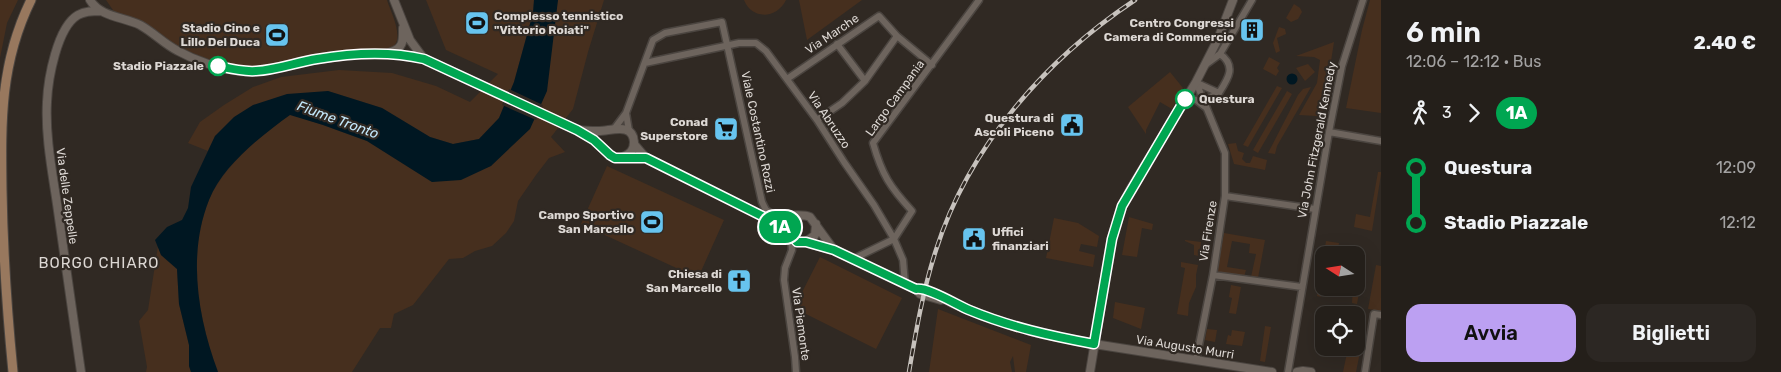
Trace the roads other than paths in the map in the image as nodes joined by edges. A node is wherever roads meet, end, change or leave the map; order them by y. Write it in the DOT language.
graph roads {
  1 [pos="31,0"];
  2 [pos="90,0"];
  3 [pos="394,0"];
  4 [pos="979,0"];
  5 [pos="1233,0"];
  6 [pos="1252,0"];
  7 [pos="1363,0"];
  8 [pos="100,11"];
  9 [pos="403,24"];
  10 [pos="897,36"];
  11 [pos="837,44"];
  12 [pos="727,46"];
  13 [pos="384,54"];
  14 [pos="1220,54"];
  15 [pos="426,60"];
  16 [pos="645,63"];
  17 [pos="932,65"];
  18 [pos="1204,66"];
  19 [pos="787,78"];
  20 [pos="865,82"];
  21 [pos="1196,82"];
  22 [pos="1219,93"];
  23 [pos="1208,98"];
  24 [pos="1185,99"];
  25 [pos="1206,108"];
  26 [pos="626,113"];
  27 [pos="818,120"];
  28 [pos="612,129"];
  29 [pos="577,130"];
  30 [pos="629,132"];
  31 [pos="1329,132"];
  32 [pos="1381,141"];
  33 [pos="634,144"];
  34 [pos="605,150"];
  35 [pos="623,157"];
  36 [pos="646,158"];
  37 [pos="1225,196"];
  38 [pos="1315,209"];
  39 [pos="795,217"];
  40 [pos="766,218"];
  41 [pos="777,218"];
  42 [pos="815,223"];
  43 [pos="790,235"];
  44 [pos="894,239"];
  45 [pos="804,242"];
  46 [pos="792,250"];
  47 [pos="834,250"];
  48 [pos="853,259"];
  49 [pos="1213,275"];
  50 [pos="905,284"];
  51 [pos="1302,287"];
  52 [pos="1378,315"];
  53 [pos="1094,344"];
  54 [pos="1196,360"];
  55 [pos="13,372"];
  56 [pos="81,372"];
  57 [pos="796,372"];
  58 [pos="1090,372"];
  59 [pos="1272,372"];
  60 [pos="1288,372"];
  61 [pos="1297,372"];
  62 [pos="1311,372"];
  63 [pos="1366,372"];
  1 -- 55 [label="main road"];
  2 -- 8 [label="street"];
  3 -- 9 [label="street"];
  4 -- 17 [label="street, Largo Campania"];
  5 -- 18 [label="street"];
  6 -- 14 [label="street"];
  7 -- 31 [label="street, Via John Fitzgerald Kennedy"];
  8 -- 13 [label="street"];
  8 -- 56 [label="street, Via delle Zeppelle"];
  9 -- 13 [label="street"];
  9 -- 15 [label="street"];
  10 -- 11 [label="street, Via Marche"];
  10 -- 17 [label="street, Via Marche"];
  10 -- 20 [label="street"];
  11 -- 19 [label="street, Via Marche"];
  11 -- 20 [label="street"];
  12 -- 16 [label="street"];
  12 -- 16 [label="street, Viale Costantino Rozzi"];
  12 -- 19 [label="street, Via Abruzzo"];
  12 -- 41 [label="street, Viale Costantino Rozzi"];
  13 -- 15 [label="street"];
  14 -- 18 [label="street"];
  14 -- 22 [label="street"];
  15 -- 29 [label="street"];
  16 -- 26 [label="street"];
  17 -- 44 [label="street, Largo Campania"];
  18 -- 21 [label="street"];
  19 -- 27 [label="street, Via Abruzzo"];
  20 -- 27 [label="street"];
  21 -- 22 [label="street"];
  21 -- 24 [label="street"];
  21 -- 25 [label="street, Via Firenze"];
  22 -- 23 [label="street"];
  24 -- 25 [label="street"];
  24 -- 53 [label="street"];
  25 -- 37 [label="street, Via Firenze"];
  26 -- 28 [label="street"];
  26 -- 30 [label="street"];
  27 -- 44 [label="street, Via Abruzzo"];
  28 -- 29 [label="street"];
  28 -- 30 [label="street"];
  28 -- 34 [label="street"];
  29 -- 34 [label="street"];
  30 -- 33 [label="street"];
  31 -- 32 [label="street"];
  31 -- 38 [label="street, Via John Fitzgerald Kennedy"];
  33 -- 35 [label="street"];
  33 -- 36 [label="street"];
  34 -- 35 [label="street"];
  35 -- 36 [label="street"];
  36 -- 40 [label="street"];
  37 -- 38 [label="street"];
  37 -- 49 [label="street, Via Firenze"];
  38 -- 51 [label="street, Via John Fitzgerald Kennedy"];
  39 -- 41 [label="street"];
  39 -- 42 [label="street"];
  39 -- 43 [label="street"];
  40 -- 41 [label="street"];
  40 -- 43 [label="street"];
  42 -- 45 [label="street"];
  42 -- 47 [label="street"];
  43 -- 45 [label="street"];
  43 -- 46 [label="street, Via Piemonte"];
  44 -- 48 [label="street"];
  44 -- 50 [label="street, Via Abruzzo"];
  45 -- 46 [label="street"];
  45 -- 47 [label="street"];
  46 -- 57 [label="street, Via Piemonte"];
  47 -- 48 [label="street"];
  48 -- 50 [label="street"];
  49 -- 51 [label="street"];
  49 -- 54 [label="street, Via Firenze"];
  50 -- 53 [label="street, Via Augusto Murri"];
  51 -- 60 [label="street, Via John Fitzgerald Kennedy"];
  52 -- 63 [label="street"];
  53 -- 54 [label="street, Via Augusto Murri"];
  53 -- 58 [label="street"];
  54 -- 59 [label="street, Via Augusto Murri"];
  61 -- 62 [label="street"];
}
